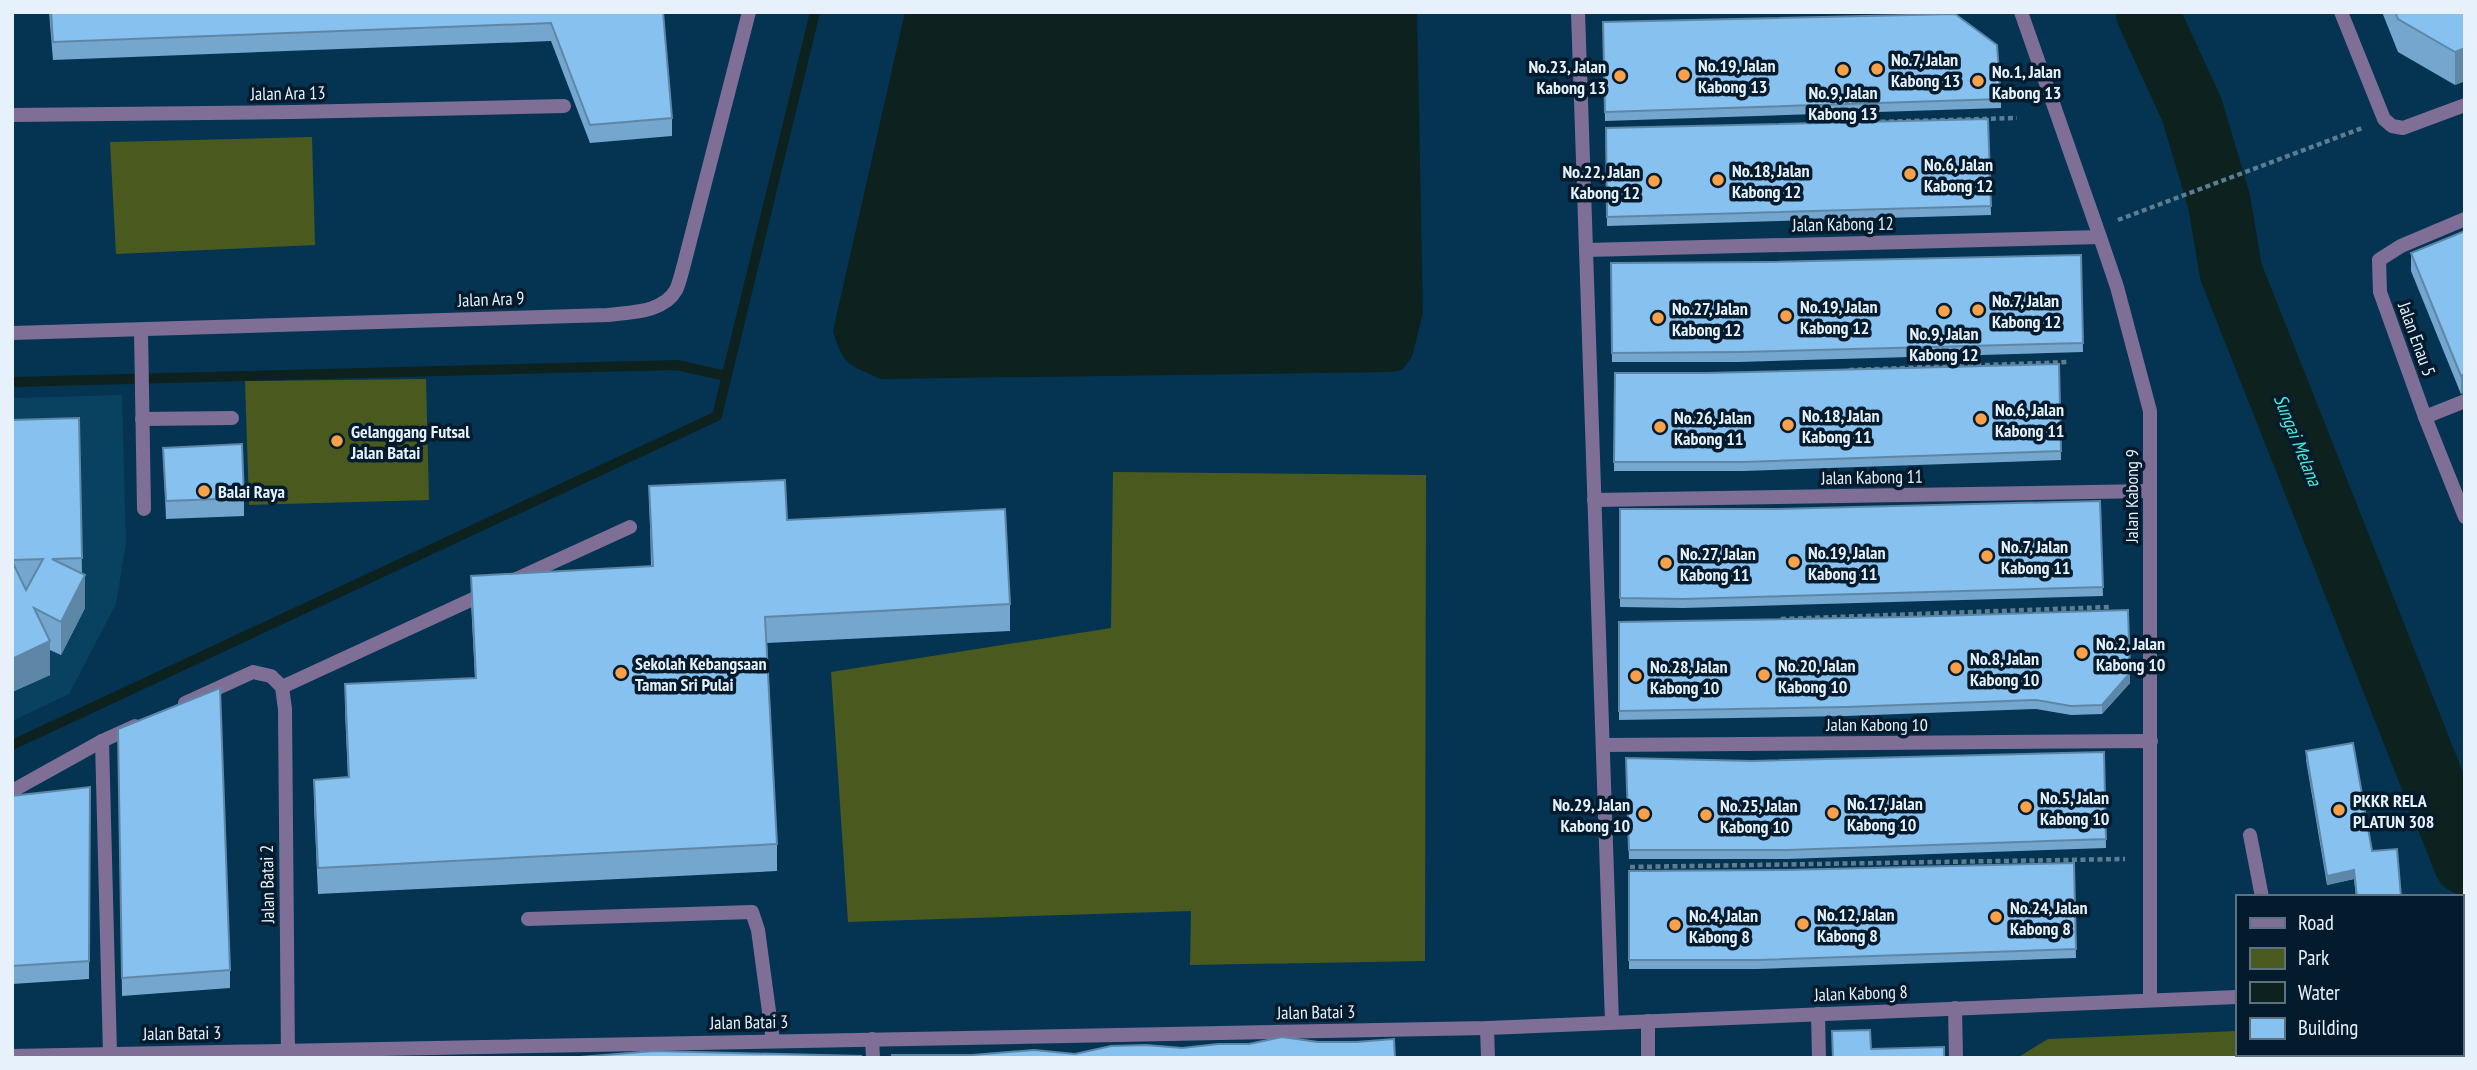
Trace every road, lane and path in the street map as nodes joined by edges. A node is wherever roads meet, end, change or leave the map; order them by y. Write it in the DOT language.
graph roads {
  1 [pos="749,12"];
  2 [pos="1578,12"];
  3 [pos="2021,12"];
  4 [pos="2341,12"];
  5 [pos="2465,104"];
  6 [pos="564,106"];
  7 [pos="12,115"];
  8 [pos="2017,118"];
  9 [pos="1827,123"];
  10 [pos="2352,132"];
  11 [pos="2122,219"];
  12 [pos="2465,219"];
  13 [pos="2100,237"];
  14 [pos="1586,250"];
  15 [pos="141,330"];
  16 [pos="12,333"];
  17 [pos="2069,362"];
  18 [pos="1837,370"];
  19 [pos="2465,401"];
  20 [pos="2425,417"];
  21 [pos="232,418"];
  22 [pos="142,419"];
  23 [pos="2150,491"];
  24 [pos="1594,500"];
  25 [pos="144,509"];
  26 [pos="2465,517"];
  27 [pos="630,527"];
  28 [pos="2109,607"];
  29 [pos="1778,620"];
  30 [pos="282,687"];
  31 [pos="178,706"];
  32 [pos="152,718"];
  33 [pos="102,741"];
  34 [pos="2151,741"];
  35 [pos="1603,745"];
  36 [pos="12,791"];
  37 [pos="2250,835"];
  38 [pos="2126,859"];
  39 [pos="1606,867"];
  40 [pos="2262,895"];
  41 [pos="528,919"];
  42 [pos="2236,997"];
  43 [pos="2150,1000"];
  44 [pos="1955,1008"];
  45 [pos="1818,1014"];
  46 [pos="1648,1021"];
  47 [pos="1612,1022"];
  48 [pos="1487,1028"];
  49 [pos="872,1039"];
  50 [pos="774,1041"];
  51 [pos="110,1054"];
  52 [pos="288,1054"];
  53 [pos="12,1056"];
  54 [pos="873,1058"];
  55 [pos="1488,1058"];
  56 [pos="1648,1058"];
  57 [pos="1819,1058"];
  58 [pos="1956,1058"];
  1 -- 15 [label="street, Jalan Ara 9"];
  2 -- 14 [label="street"];
  3 -- 13 [label="street, Jalan Kabong 9"];
  4 -- 5 [label="street"];
  6 -- 7 [label="street, Jalan Ara 13"];
  8 -- 9 [label="path"];
  10 -- 11 [label="path"];
  12 -- 20 [label="street, Jalan Enau 5"];
  13 -- 14 [label="street, Jalan Kabong 12"];
  13 -- 23 [label="street, Jalan Kabong 9"];
  14 -- 24 [label="street"];
  15 -- 16 [label="street, Jalan Ara 9"];
  15 -- 22 [label="street"];
  17 -- 18 [label="path"];
  19 -- 20 [label="street"];
  20 -- 26 [label="street, Jalan Enau 5"];
  21 -- 22 [label="street"];
  22 -- 25 [label="street"];
  23 -- 24 [label="street, Jalan Kabong 11"];
  23 -- 34 [label="street, Jalan Kabong 9"];
  24 -- 35 [label="street"];
  27 -- 30 [label="street"];
  28 -- 29 [label="path"];
  30 -- 31 [label="street"];
  30 -- 52 [label="street, Jalan Batai 2"];
  32 -- 33 [label="street"];
  33 -- 36 [label="street"];
  33 -- 51 [label="street"];
  34 -- 35 [label="street, Jalan Kabong 10"];
  34 -- 43 [label="street, Jalan Kabong 9"];
  35 -- 39 [label="street"];
  37 -- 40 [label="street"];
  38 -- 39 [label="path"];
  39 -- 47 [label="street"];
  41 -- 50 [label="street"];
  42 -- 43 [label="street, Jalan Kabong 8"];
  43 -- 44 [label="street, Jalan Kabong 8"];
  44 -- 45 [label="street, Jalan Kabong 8"];
  44 -- 58 [label="street"];
  45 -- 46 [label="street, Jalan Kabong 8"];
  45 -- 57 [label="street"];
  46 -- 47 [label="street, Jalan Kabong 8"];
  46 -- 56 [label="street"];
  47 -- 48 [label="street, Jalan Kabong 8"];
  48 -- 49 [label="street, Jalan Batai 3"];
  48 -- 55 [label="street"];
  49 -- 50 [label="street, Jalan Batai 3"];
  49 -- 54 [label="street"];
  50 -- 52 [label="street, Jalan Batai 3"];
  51 -- 52 [label="street, Jalan Batai 3"];
  51 -- 53 [label="street, Jalan Batai 3"];
}
